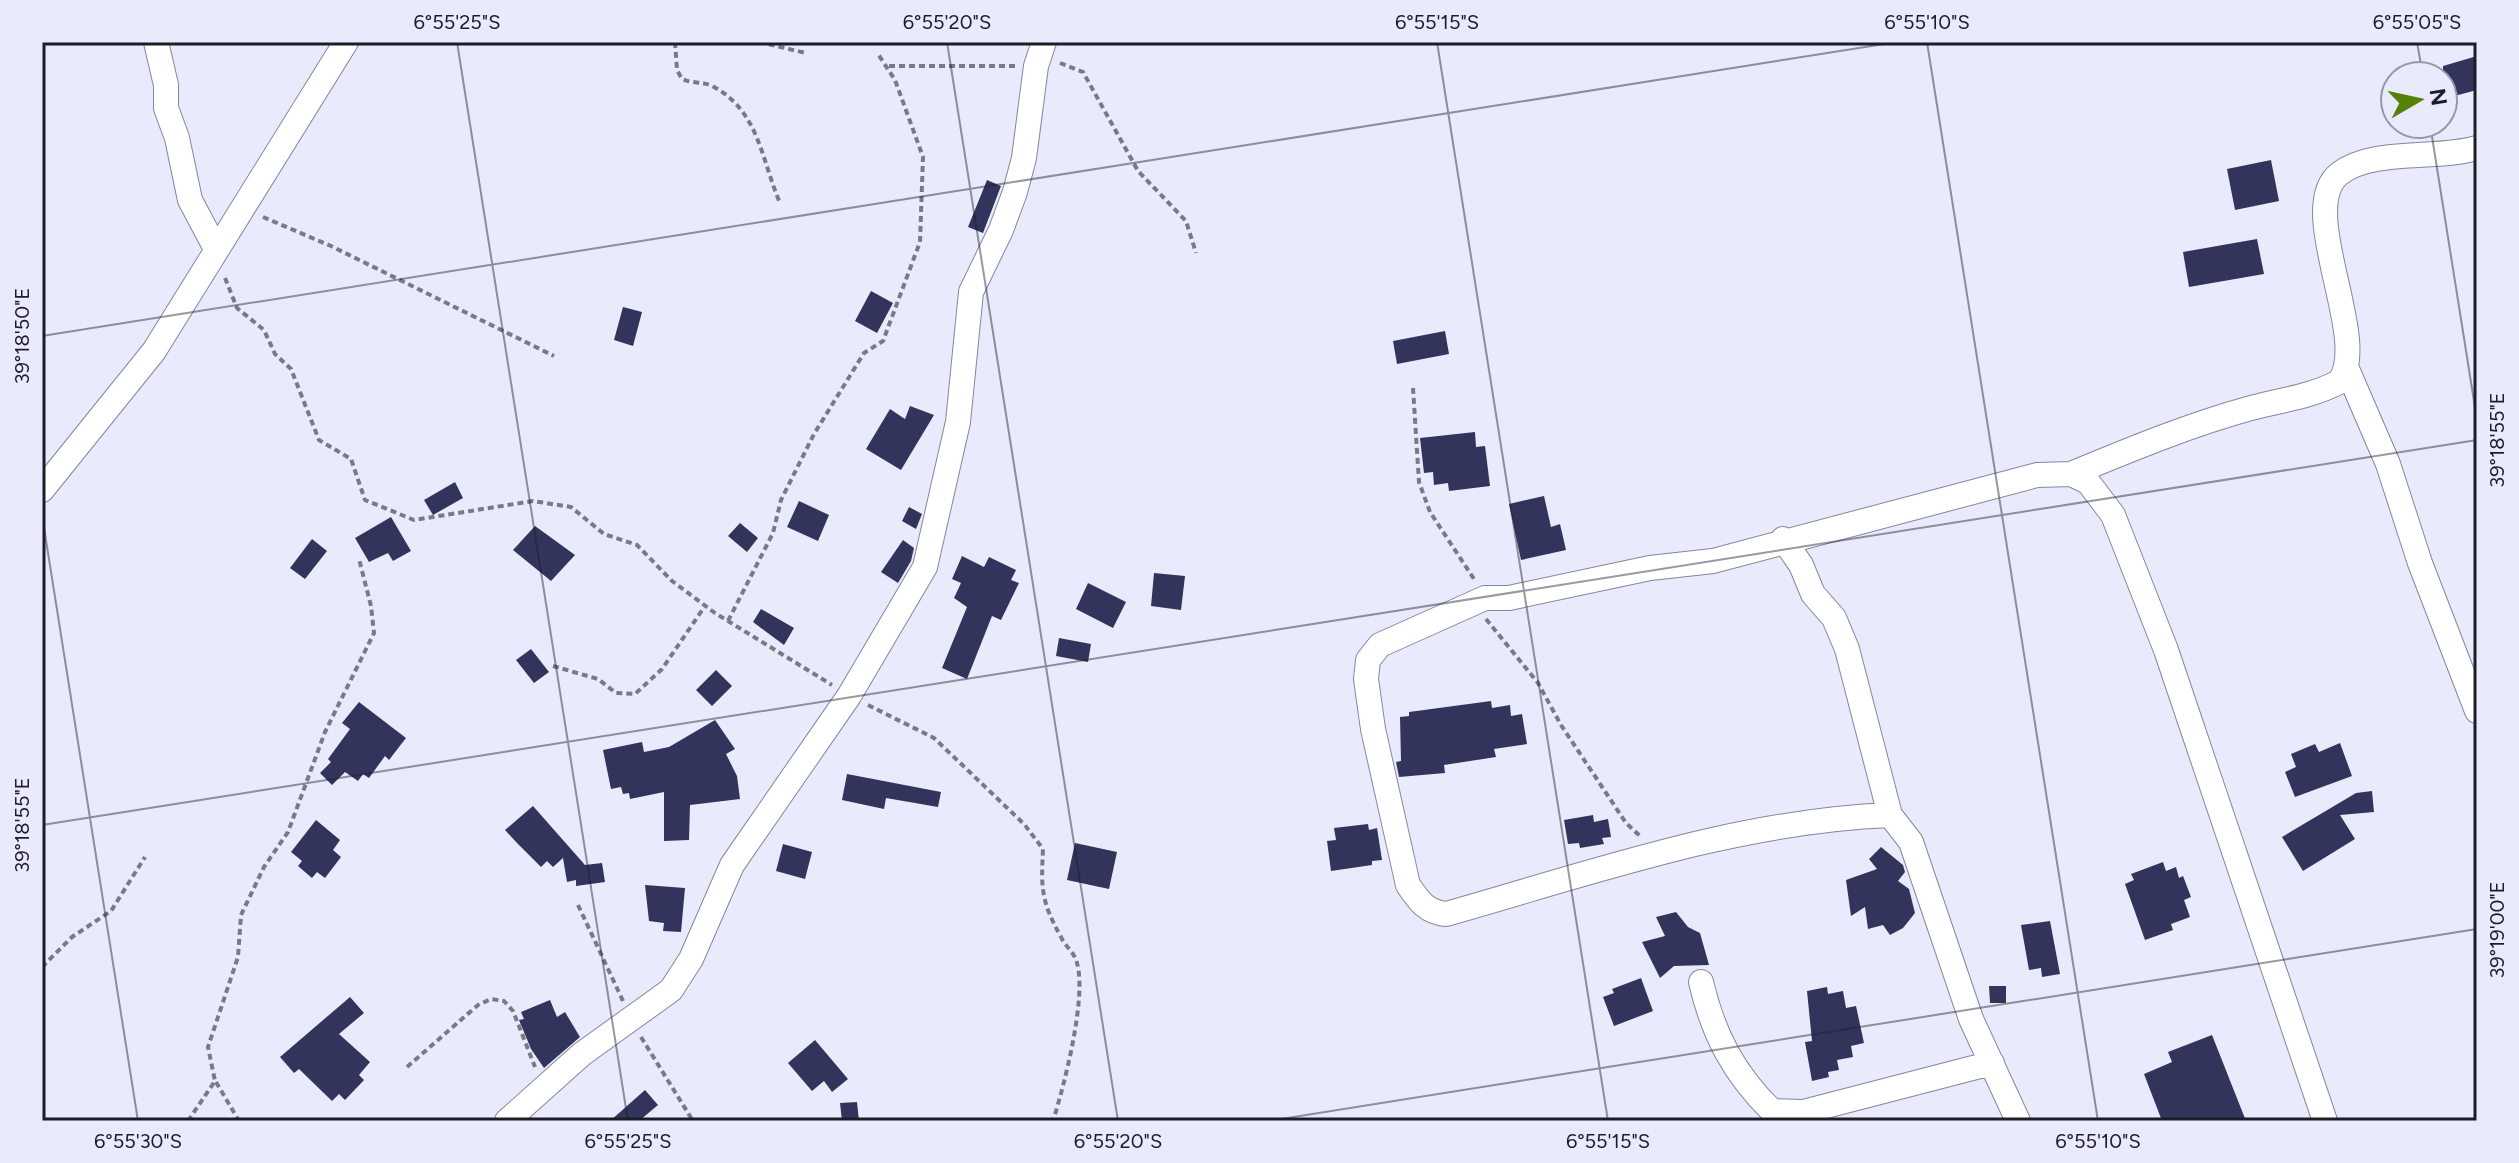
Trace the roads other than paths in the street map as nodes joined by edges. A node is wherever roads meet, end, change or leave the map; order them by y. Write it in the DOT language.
graph roads {
  1 [pos="156,42"];
  2 [pos="346,42"];
  3 [pos="1044,42"];
  4 [pos="2477,148"];
  5 [pos="216,249"];
  6 [pos="2347,369"];
  7 [pos="2071,474"];
  8 [pos="42,490"];
  9 [pos="1815,533"];
  10 [pos="1783,539"];
  11 [pos="1801,565"];
  12 [pos="2477,711"];
  13 [pos="1890,815"];
  14 [pos="1701,982"];
  15 [pos="1992,1063"];
  16 [pos="507,1121"];
  17 [pos="2018,1121"];
  18 [pos="2325,1121"];
  1 -- 5 [label="street"];
  2 -- 5 [label="street"];
  3 -- 16 [label="street"];
  4 -- 6 [label="street"];
  5 -- 8 [label="street"];
  6 -- 7 [label="street"];
  6 -- 12 [label="street"];
  7 -- 9 [label="street"];
  7 -- 18 [label="street"];
  9 -- 10 [label="street"];
  9 -- 11 [label="street"];
  10 -- 11 [label="street"];
  10 -- 13 [label="street"];
  11 -- 13 [label="street"];
  13 -- 15 [label="street"];
  14 -- 15 [label="street"];
  15 -- 17 [label="street"];
}
